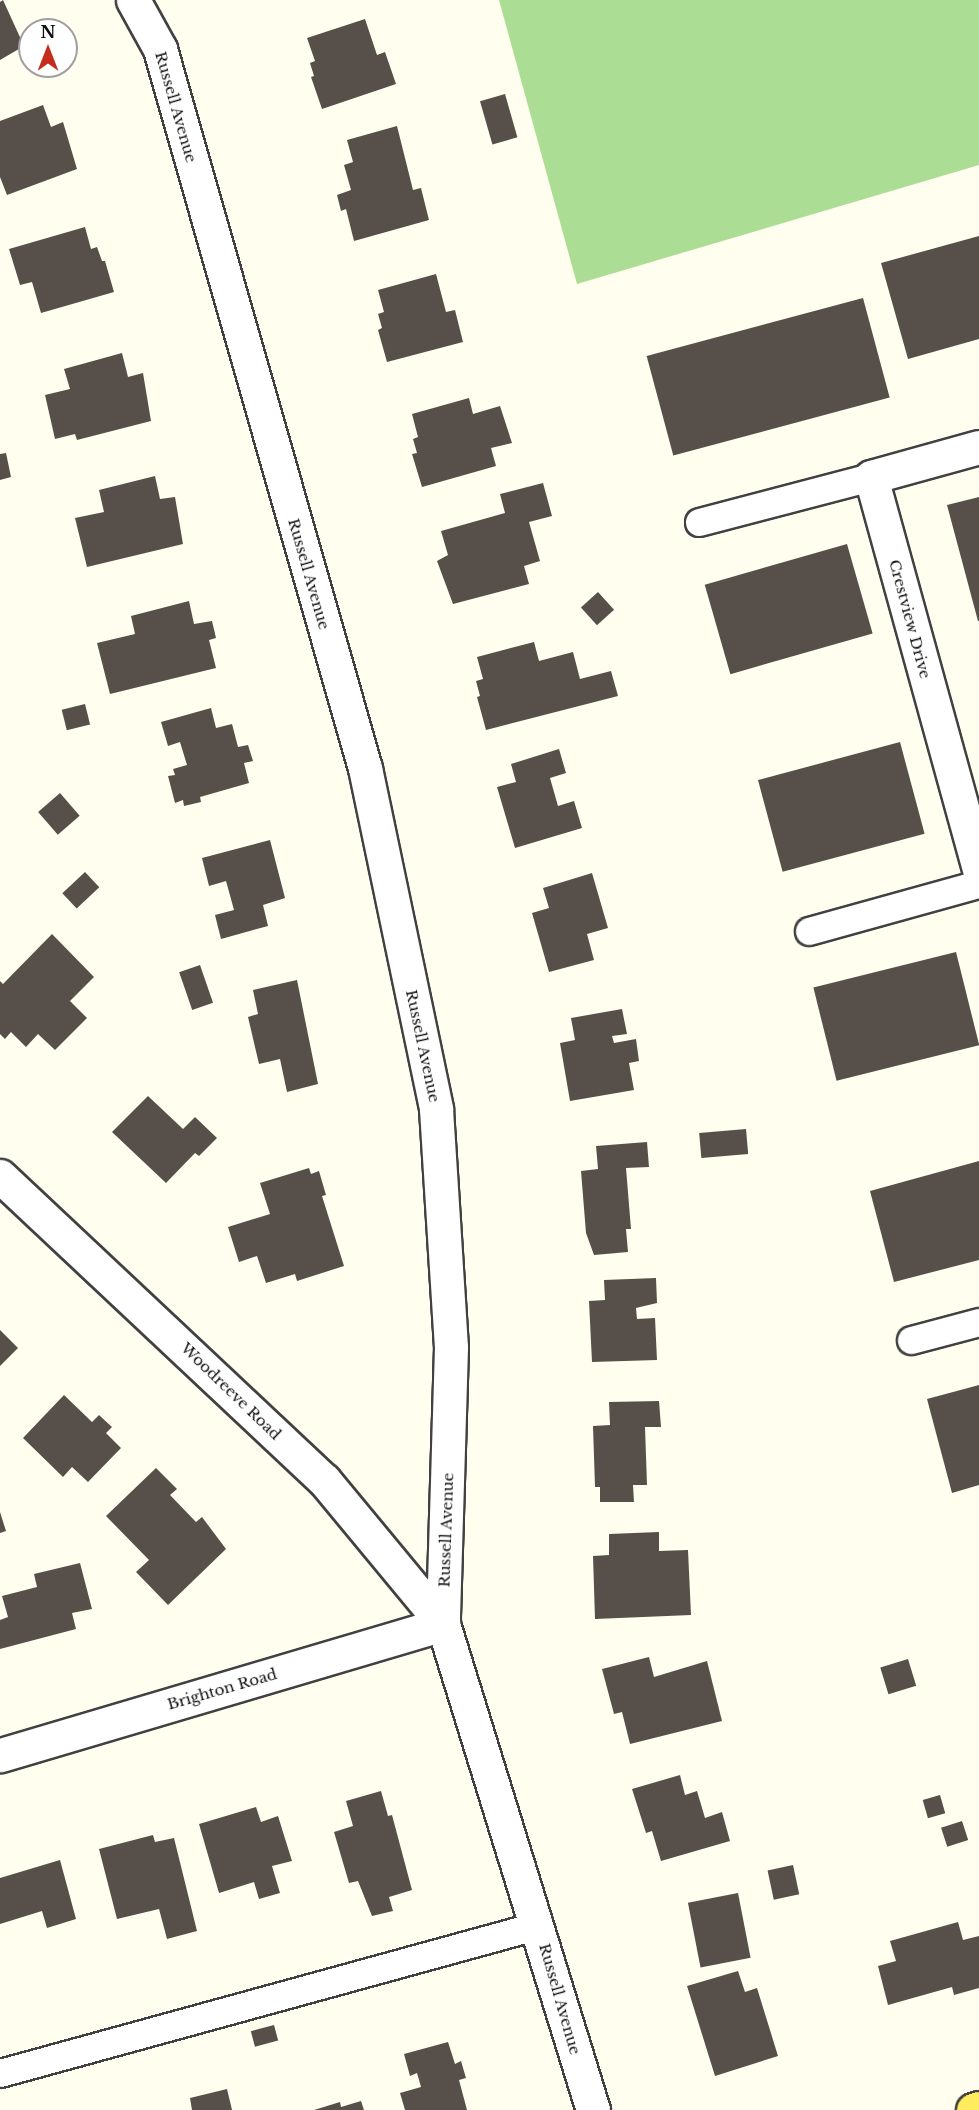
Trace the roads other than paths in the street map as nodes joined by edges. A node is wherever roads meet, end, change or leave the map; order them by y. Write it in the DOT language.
graph roads {
  1 [pos="133,0"];
  2 [pos="979,447"];
  3 [pos="871,477"];
  4 [pos="699,522"];
  5 [pos="979,870"];
  6 [pos="979,884"];
  7 [pos="809,931"];
  8 [pos="0,1176"];
  9 [pos="979,1322"];
  10 [pos="911,1340"];
  11 [pos="443,1624"];
  12 [pos="0,1755"];
  13 [pos="539,1925"];
  14 [pos="0,2073"];
  15 [pos="979,2108"];
  16 [pos="593,2110"];
  17 [pos="973,2110"];
  1 -- 11 [label="street, Russell Avenue"];
  2 -- 3 [label="street"];
  3 -- 4 [label="lane"];
  3 -- 5 [label="street, Crestview Drive"];
  6 -- 7 [label="lane"];
  8 -- 11 [label="street, Woodreeve Road"];
  9 -- 10 [label="lane"];
  11 -- 12 [label="street, Brighton Road"];
  11 -- 13 [label="street, Russell Avenue"];
  13 -- 14 [label="lane"];
  13 -- 16 [label="street, Russell Avenue"];
  15 -- 17 [label="main road"];
}
